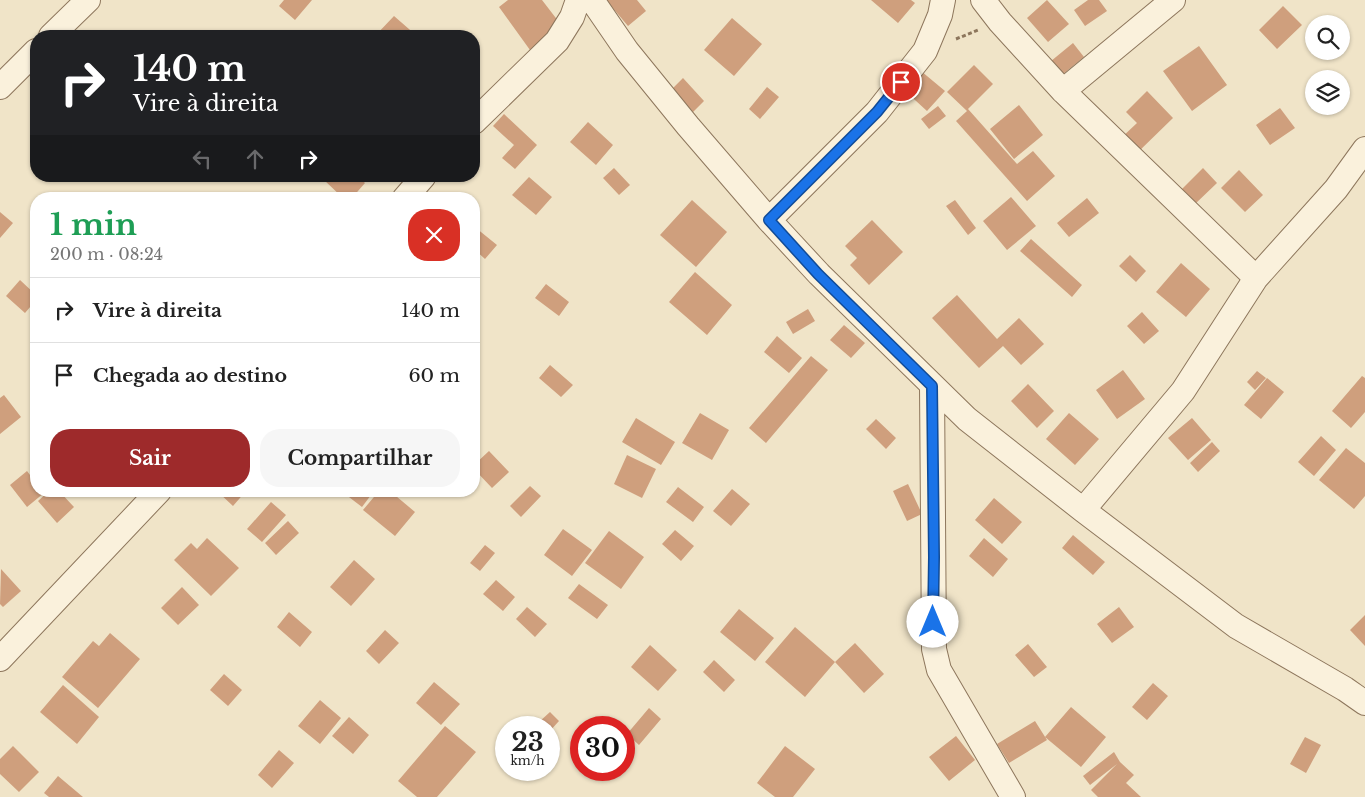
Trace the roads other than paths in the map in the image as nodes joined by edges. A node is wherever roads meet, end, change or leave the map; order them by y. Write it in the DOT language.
graph roads {
  1 [pos="88,0"];
  2 [pos="578,0"];
  3 [pos="592,0"];
  4 [pos="944,0"];
  5 [pos="983,0"];
  6 [pos="1173,0"];
  7 [pos="57,30"];
  8 [pos="30,57"];
  9 [pos="0,87"];
  10 [pos="1063,90"];
  11 [pos="480,116"];
  12 [pos="1365,149"];
  13 [pos="419,182"];
  14 [pos="410,192"];
  15 [pos="769,220"];
  16 [pos="1256,278"];
  17 [pos="932,386"];
  18 [pos="153,497"];
  19 [pos="1083,510"];
  20 [pos="0,659"];
  21 [pos="1365,703"];
  22 [pos="1013,797"];
  1 -- 7 [label="street"];
  2 -- 11 [label="street"];
  3 -- 15 [label="street"];
  4 -- 15 [label="street"];
  5 -- 10 [label="street"];
  6 -- 10 [label="street"];
  8 -- 9 [label="street"];
  10 -- 16 [label="street"];
  12 -- 16 [label="street"];
  13 -- 14 [label="street"];
  15 -- 17 [label="street"];
  16 -- 19 [label="street"];
  17 -- 19 [label="street"];
  17 -- 22 [label="street"];
  18 -- 20 [label="street"];
  19 -- 21 [label="street"];
}
